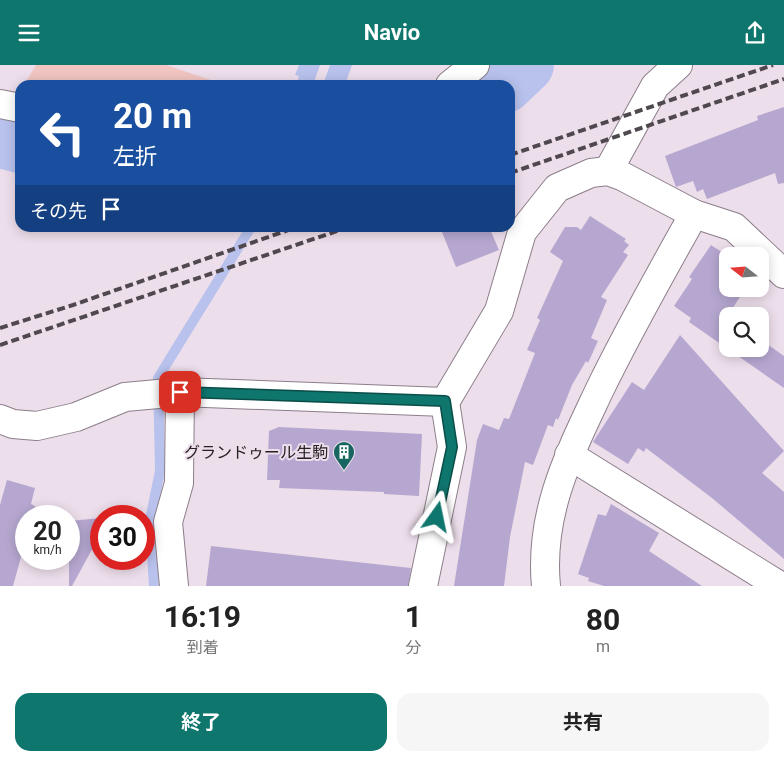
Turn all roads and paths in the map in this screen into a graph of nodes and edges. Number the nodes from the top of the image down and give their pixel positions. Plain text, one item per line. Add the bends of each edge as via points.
1 (476, 65) edge
2 (678, 65) edge
3 (456, 80) edge
4 (0, 105) edge
5 (15, 107) edge
6 (608, 171) junction
7 (694, 214) junction
8 (784, 274) edge
9 (180, 392) junction
10 (445, 401) junction
11 (0, 419) edge
12 (569, 455) junction
13 (174, 586) edge
14 (423, 586) edge
15 (546, 586) edge
16 (780, 586) edge

1 - 3 street
2 - 6 street via 655,86
4 - 5 street
6 - 7 street
6 - 10 street via 591,173 557,188 522,232 499,311
7 - 8 street via 734,227
7 - 12 street via 626,334
9 - 10 street
9 - 11 street via 125,397 76,417 37,426
9 - 13 street via 179,483 168,522
10 - 14 street via 452,447
12 - 15 street via 548,527 544,568
12 - 16 street

